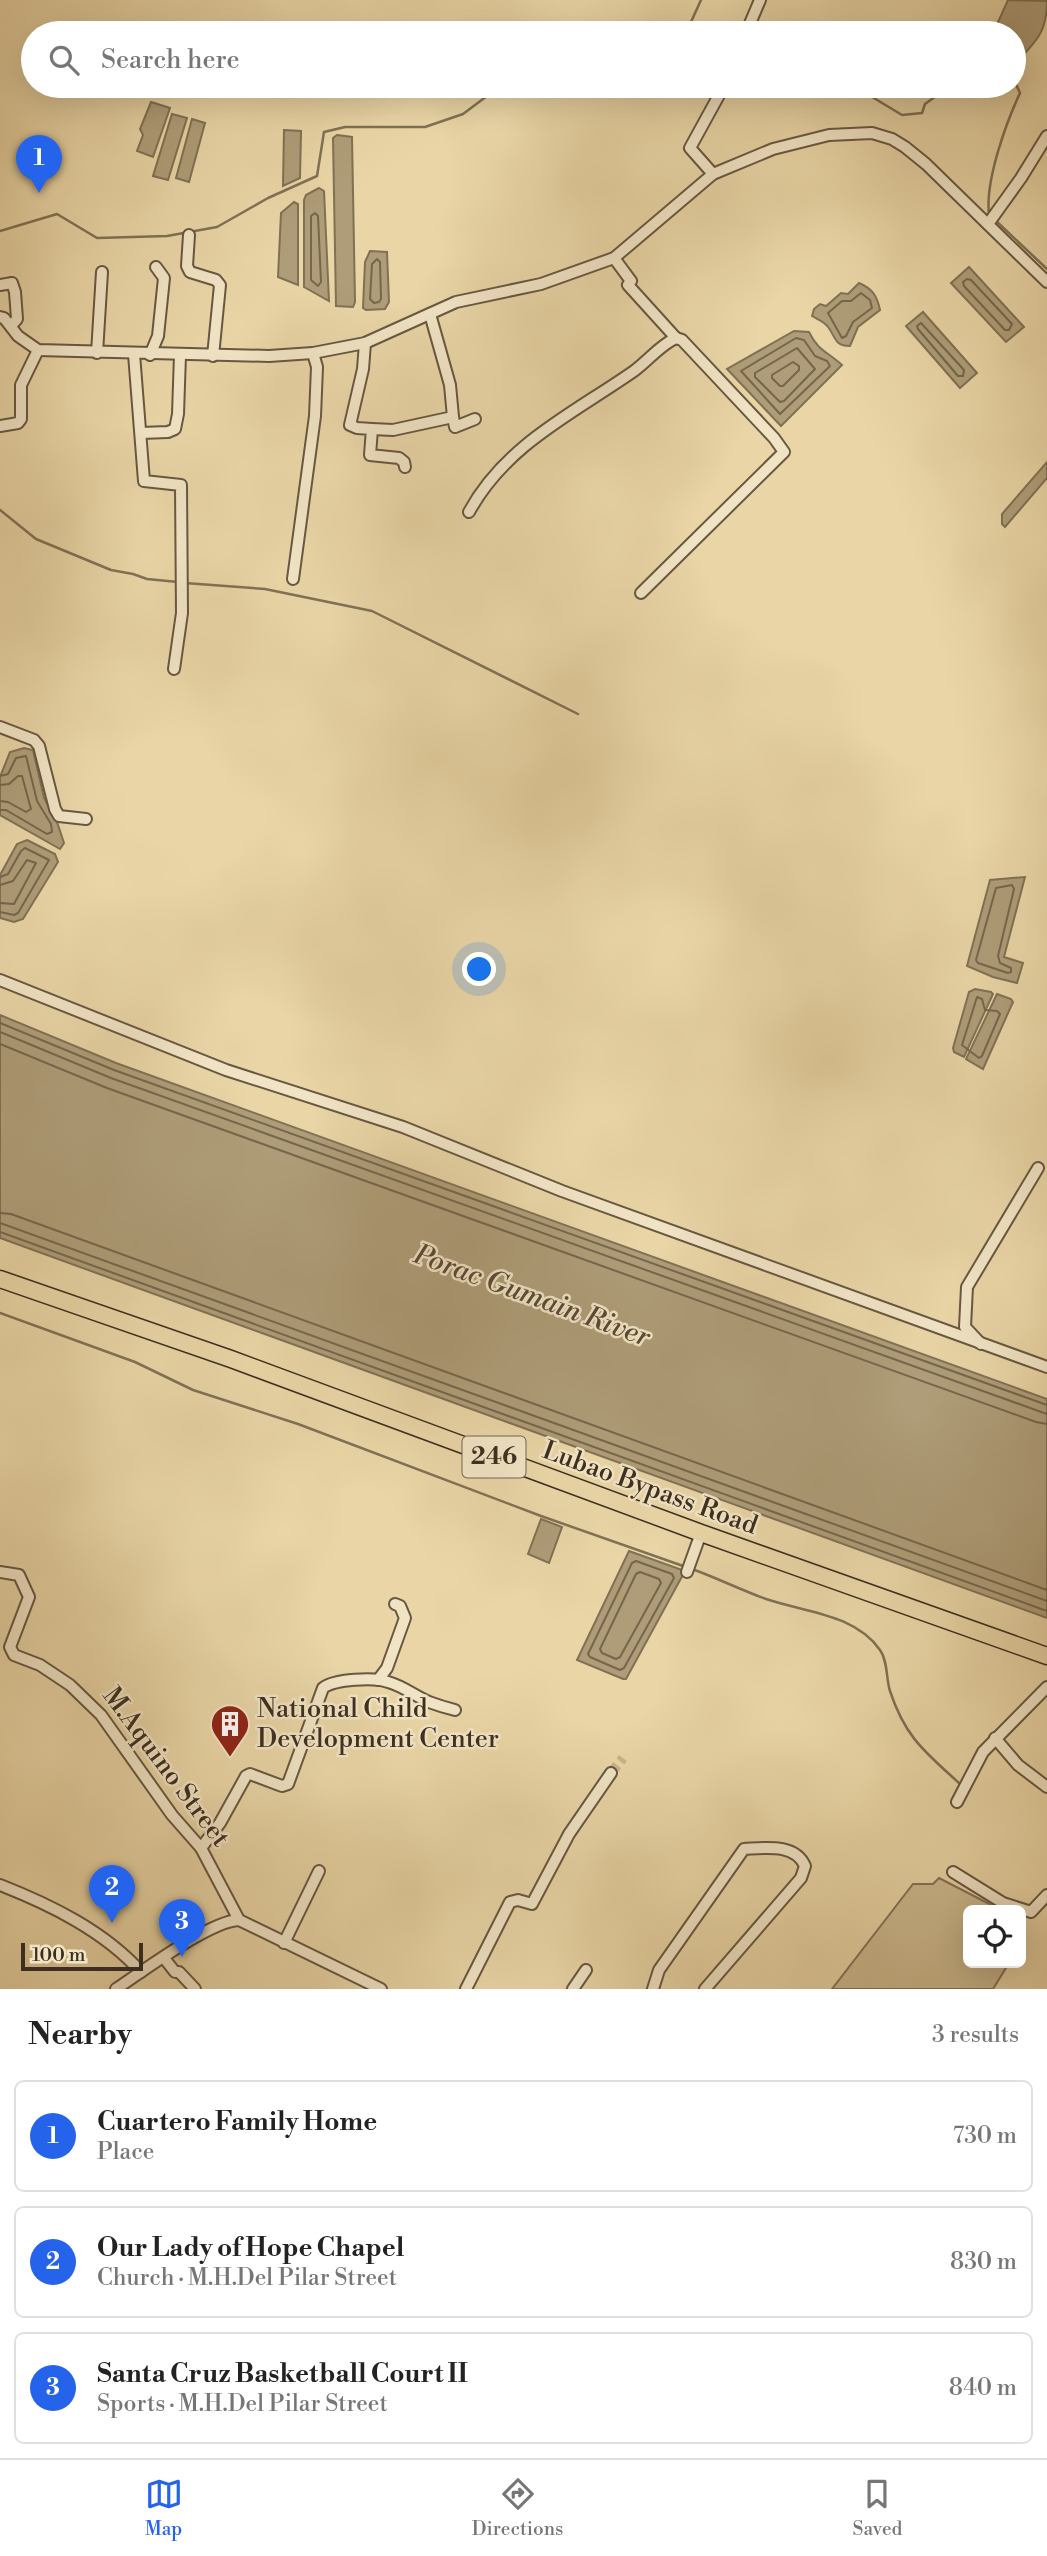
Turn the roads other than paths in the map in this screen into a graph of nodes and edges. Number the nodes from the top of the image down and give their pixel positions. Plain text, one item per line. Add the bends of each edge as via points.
1 (760, 0) edge
2 (751, 21) edge
3 (717, 98) edge
4 (1047, 136) edge
5 (713, 174) junction
6 (988, 224) junction
7 (189, 235) dead end
8 (614, 258) junction
9 (156, 267) dead end
10 (102, 272) dead end
11 (1047, 282) edge
12 (0, 285) edge
13 (430, 314) junction
14 (0, 317) edge
15 (11, 326) junction
16 (676, 338) junction
17 (365, 343) junction
18 (38, 350) junction
19 (97, 353) junction
20 (313, 353) junction
21 (134, 354) junction
22 (150, 355) junction
23 (180, 355) junction
24 (213, 356) junction
25 (453, 417) junction
26 (475, 419) dead end
27 (0, 426) edge
28 (372, 429) junction
29 (141, 433) junction
30 (405, 467) dead end
31 (469, 512) dead end
32 (293, 579) dead end
33 (641, 593) dead end
34 (174, 669) dead end
35 (0, 727) edge
36 (86, 819) dead end
37 (0, 980) edge
38 (1038, 1168) dead end
39 (0, 1279) edge
40 (983, 1346) junction
41 (1047, 1367) edge
42 (701, 1533) junction
43 (688, 1569) dead end
44 (0, 1572) edge
45 (395, 1604) dead end
46 (1047, 1656) edge
47 (378, 1680) junction
48 (1047, 1687) edge
49 (456, 1710) dead end
50 (995, 1738) junction
51 (611, 1773) tunnel mouth
52 (1047, 1787) edge
53 (957, 1802) dead end
54 (201, 1848) junction
55 (319, 1871) dead end
56 (953, 1872) dead end
57 (0, 1885) edge
58 (1047, 1895) edge
59 (239, 1920) junction
60 (284, 1943) junction
61 (164, 1958) junction
62 (586, 1970) dead end
63 (141, 1972) junction
64 (116, 1989) edge
65 (195, 1989) edge
66 (381, 1989) edge
67 (466, 1989) edge
68 (573, 1989) edge
69 (653, 1989) edge
70 (705, 1989) edge

1 - 2 street
3 - 5 street via 690,148
4 - 6 street
5 - 6 street via 799,141 872,133 905,147
5 - 8 street
6 - 11 street
7 - 24 street via 190,272 220,285
8 - 13 street via 541,284 456,302
8 - 16 street via 631,281 628,285
9 - 22 street via 164,278 158,336
10 - 19 street
12 - 15 street via 12,283 15,292 17,319
13 - 17 street
13 - 25 street via 450,385
14 - 15 street
15 - 18 street
16 - 31 street via 528,441 478,495
16 - 33 street via 784,452
17 - 20 street
17 - 28 street via 349,420 352,427
18 - 19 street
18 - 27 street via 20,385 20,419
19 - 21 street
20 - 24 street
20 - 32 street via 317,367 315,416
21 - 22 street
21 - 29 street
22 - 23 street
23 - 24 street
23 - 29 street via 175,429
25 - 26 street via 455,427
25 - 28 street via 393,430
28 - 30 street via 370,455 399,458
29 - 34 street via 144,481 181,485 182,613
35 - 36 street via 39,746 59,816
37 - 40 street via 226,1070 402,1127
38 - 40 street via 967,1287 965,1327
39 - 42 highway, Lubao Bypass Road / 246
40 - 41 street
42 - 43 street
42 - 46 highway, Lubao Bypass Road / 246
44 - 54 street, M.Aquino Street via 19,1576 29,1597 11,1651 55,1673 87,1699
45 - 47 street via 405,1618
47 - 49 street
47 - 54 street via 339,1681 323,1688 288,1784 246,1776
48 - 50 street
50 - 52 street via 1018,1765
50 - 53 street
51 - 67 street via 569,1834 532,1904 510,1902
54 - 59 street, M.Aquino Street
55 - 60 street
56 - 58 street via 1003,1903 1031,1912
57 - 63 street via 78,1922 113,1945
59 - 60 street
59 - 61 street via 209,1930
60 - 66 street
61 - 63 street
61 - 65 street
62 - 68 street
63 - 64 street
69 - 70 street via 659,1970 744,1849 778,1847 803,1861 801,1878

